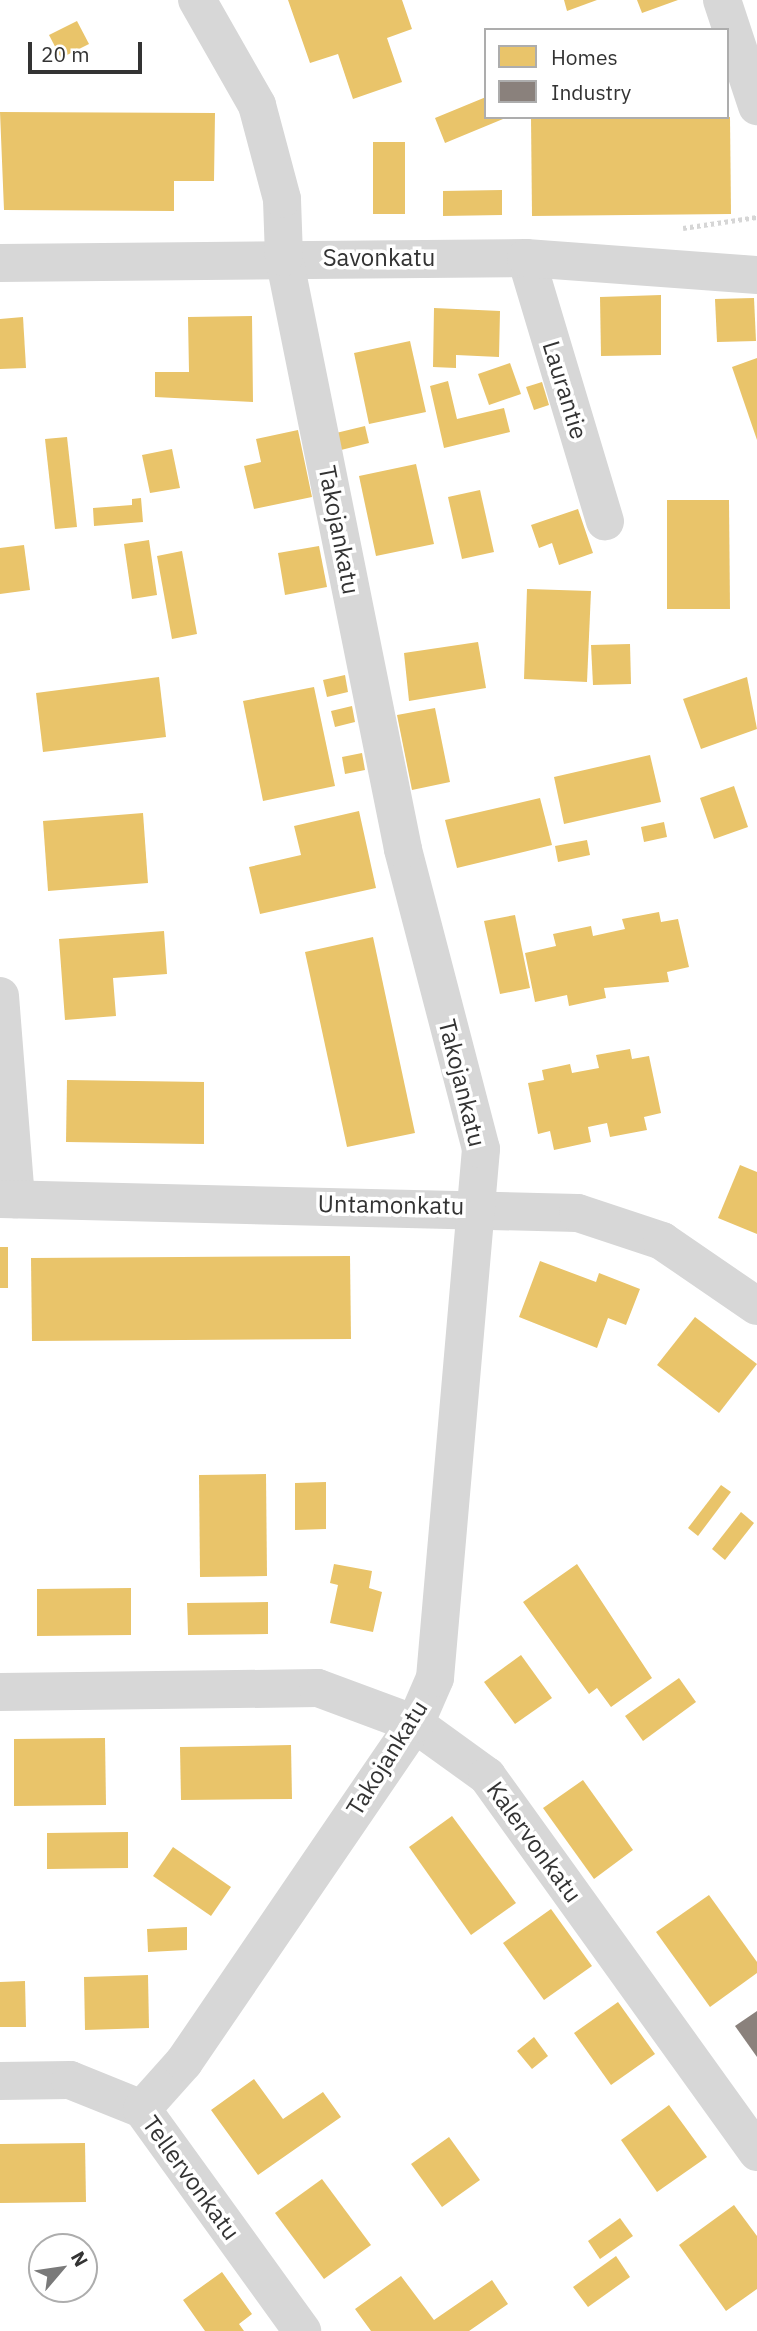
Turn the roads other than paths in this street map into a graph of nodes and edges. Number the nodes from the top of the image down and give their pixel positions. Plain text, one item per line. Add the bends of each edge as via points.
1 (197, 0) edge
2 (722, 0) edge
3 (757, 106) edge
4 (284, 257) junction
5 (526, 258) junction
6 (0, 263) edge
7 (757, 275) edge
8 (605, 521) dead end
9 (0, 996) edge
10 (8, 1199) edge
11 (478, 1206) junction
12 (757, 1306) edge
13 (0, 1692) edge
14 (415, 1724) junction
15 (0, 2081) edge
16 (142, 2109) junction
17 (757, 2152) edge
18 (302, 2331) edge

1 - 4 street, Takojankatu via 257,105 282,199
2 - 3 street
4 - 5 street, Savonkatu
4 - 6 street, Savonkatu
4 - 11 street, Takojankatu via 402,849 481,1149
5 - 7 street, Savonkatu
5 - 8 street, Laurantie
9 - 10 street
10 - 11 street, Untamonkatu
11 - 12 street, Untamonkatu via 578,1213 662,1241
11 - 14 street, Takojankatu via 435,1678
13 - 14 street, Kalervonkatu via 318,1688
14 - 16 street, Takojankatu via 184,2062
14 - 17 street, Kalervonkatu via 487,1776
15 - 16 street, Tellervonkatu via 70,2080
16 - 18 street, Tellervonkatu

